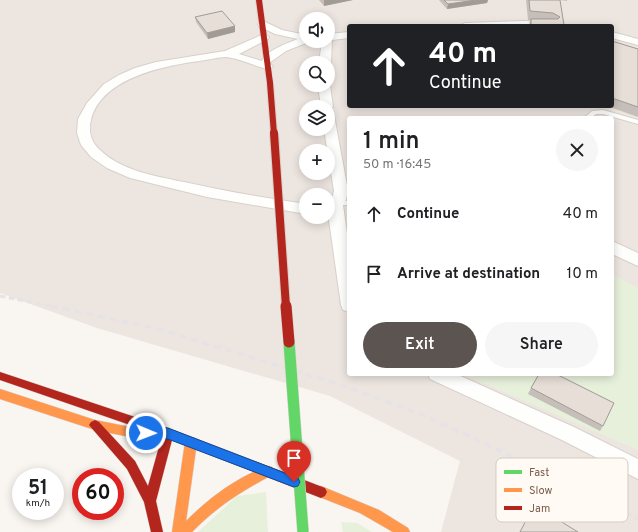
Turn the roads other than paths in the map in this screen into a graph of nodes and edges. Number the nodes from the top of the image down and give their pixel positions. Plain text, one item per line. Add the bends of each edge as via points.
1 (259, 0) edge
2 (263, 24) junction
3 (347, 35) edge
4 (335, 36) edge
5 (614, 36) edge
6 (264, 37) junction
7 (299, 37) edge
8 (299, 42) edge
9 (638, 42) edge
10 (227, 54) junction
11 (267, 63) junction
12 (589, 116) edge
13 (638, 122) edge
14 (332, 136) edge
15 (340, 206) edge
16 (299, 208) edge
17 (614, 248) edge
18 (638, 260) edge
19 (347, 283) edge
20 (0, 376) edge
21 (441, 376) edge
22 (0, 394) edge
23 (95, 425) junction
24 (168, 434) junction
25 (191, 442) junction
26 (615, 458) edge
27 (628, 465) edge
28 (638, 470) edge
29 (268, 471) junction
30 (150, 501) junction
31 (156, 532) edge
32 (178, 532) edge
33 (183, 532) edge
34 (303, 532) edge
35 (404, 532) edge

1 - 2 main road
2 - 6 main road
2 - 7 street via 279,32
3 - 4 street
5 - 9 street
6 - 10 street
6 - 11 main road
8 - 11 street via 282,49
10 - 11 street
10 - 16 street via 148,68 116,82 102,92 85,115 83,127 86,141 95,155 112,165 157,180 247,200
11 - 34 main road, bridge
12 - 13 lane via 594,112 603,112
14 - 15 street via 341,191 338,200
15 - 19 street
17 - 18 street
20 - 24 main road
21 - 26 street via 569,434
22 - 23 main road
23 - 24 main road via 137,433
23 - 30 main road via 131,464
24 - 25 main road
24 - 30 main road
25 - 29 main road
25 - 32 main road
27 - 28 street
29 - 33 main road via 216,502
29 - 35 main road via 372,512
30 - 31 main road

